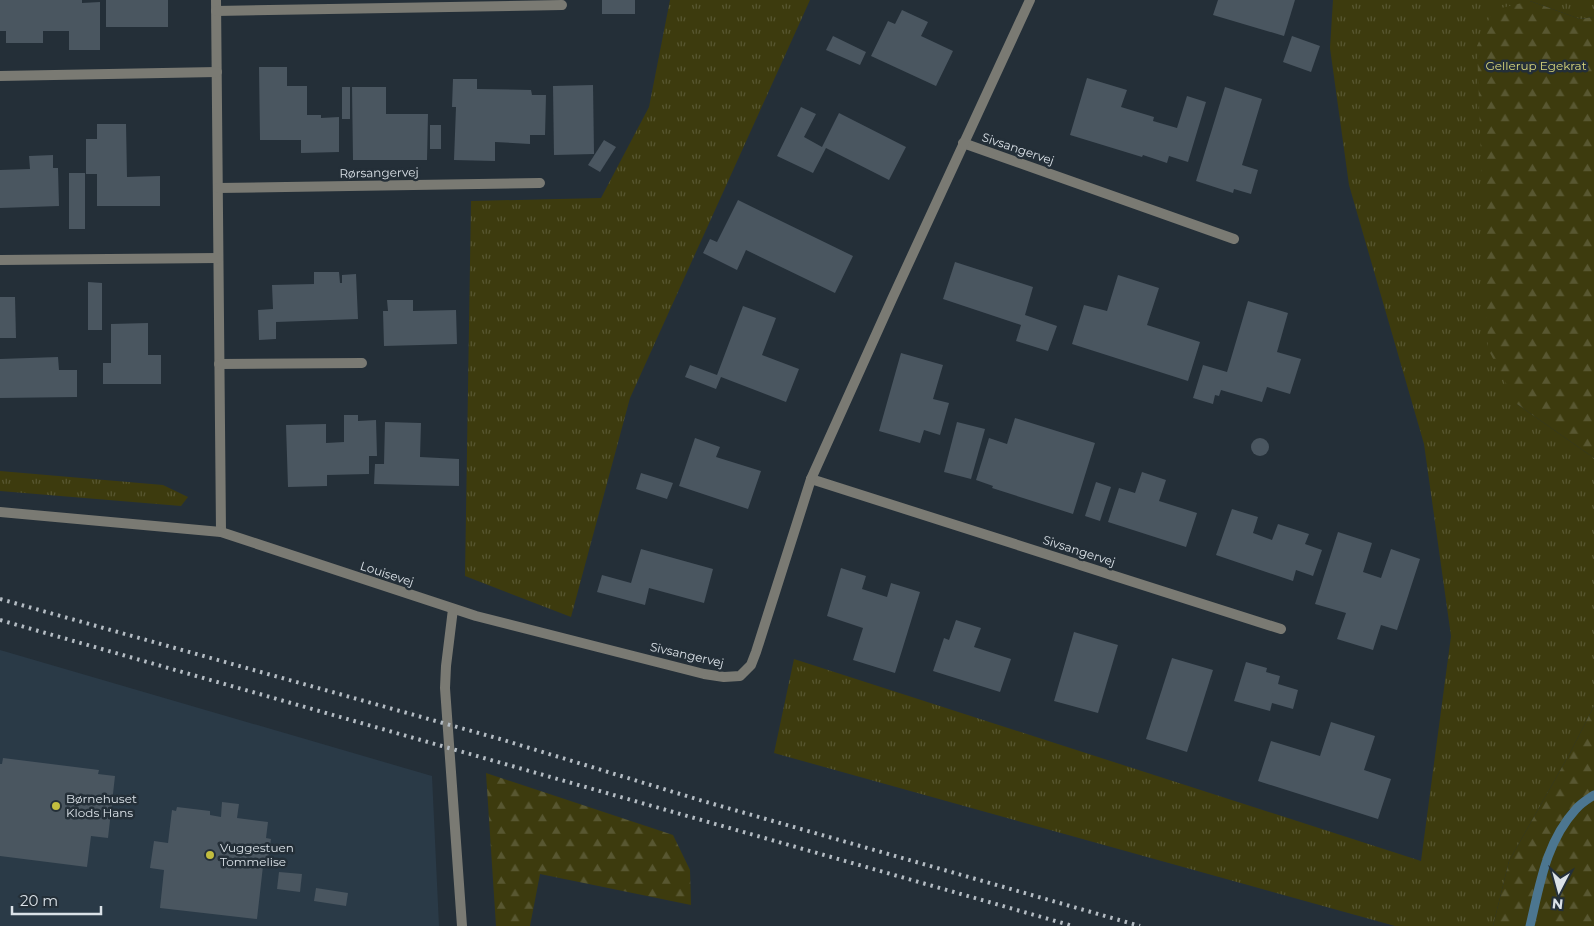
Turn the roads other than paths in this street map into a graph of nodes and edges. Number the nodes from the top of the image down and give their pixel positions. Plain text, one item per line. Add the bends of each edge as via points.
1 (1030, 0) edge
2 (216, 5) edge
3 (562, 5) dead end
4 (217, 72) junction
5 (0, 76) edge
6 (963, 143) junction
7 (540, 183) dead end
8 (218, 188) junction
9 (1234, 239) dead end
10 (218, 258) junction
11 (0, 260) edge
12 (362, 363) dead end
13 (220, 364) junction
14 (811, 479) junction
15 (0, 512) edge
16 (221, 532) junction
17 (453, 608) junction
18 (1281, 629) dead end
19 (462, 926) edge

1 - 6 street, Sivsangervej
2 - 3 street
2 - 4 street
4 - 5 street
4 - 8 street
6 - 9 street, Sivsangervej
6 - 14 street, Sivsangervej
7 - 8 street, Rørsangervej
8 - 10 street
10 - 11 street
10 - 13 street
12 - 13 street
13 - 16 street
14 - 17 street, Sivsangervej via 756,652 751,665 740,676 704,674
14 - 18 street, Sivsangervej
15 - 16 street, Louisevej
16 - 17 street, Louisevej
17 - 19 street via 445,688

